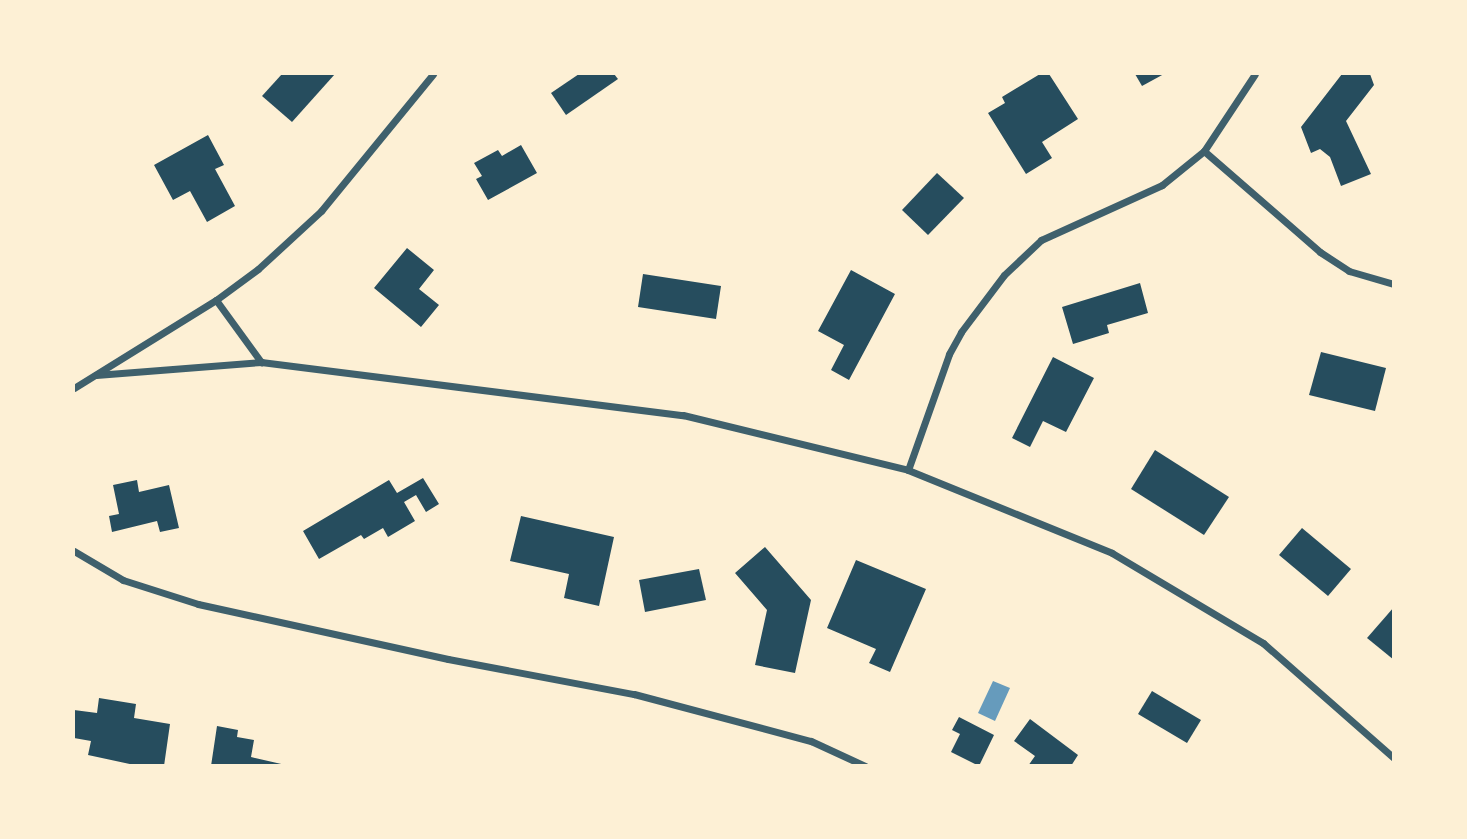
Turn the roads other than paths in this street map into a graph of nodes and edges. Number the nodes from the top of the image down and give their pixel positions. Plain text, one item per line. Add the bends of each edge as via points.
1 (433, 74) edge
2 (1255, 74) edge
3 (1203, 151) junction
4 (1394, 284) edge
5 (216, 300) junction
6 (261, 362) junction
7 (96, 375) junction
8 (74, 388) edge
9 (908, 470) junction
10 (74, 551) edge
11 (1394, 758) edge
12 (865, 765) edge

1 - 5 street via 320,211 258,269
2 - 3 street
3 - 4 street via 1320,252 1349,271
3 - 9 street via 1162,185 1041,240 1004,275 949,354
5 - 6 street
5 - 7 street
6 - 7 street
6 - 9 street via 683,415
7 - 8 street
9 - 11 street via 1112,554 1263,643
10 - 12 street via 123,580 198,604 634,694 811,741

